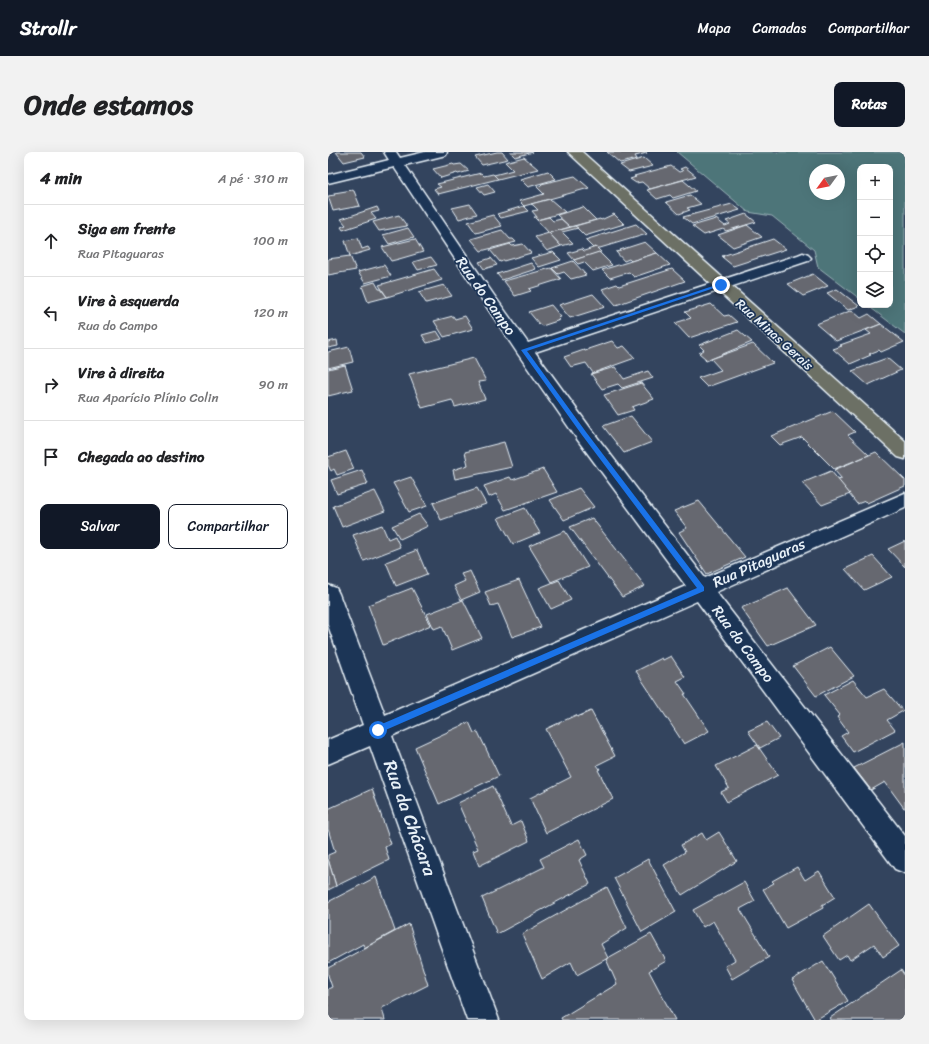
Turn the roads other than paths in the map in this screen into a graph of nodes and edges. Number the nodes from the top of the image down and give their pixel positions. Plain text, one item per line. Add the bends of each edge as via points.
1 (441, 152) edge
2 (574, 152) edge
3 (394, 157) edge
4 (328, 179) edge
5 (803, 258) dead end
6 (721, 285) junction
7 (524, 350) junction
8 (905, 452) edge
9 (905, 500) edge
10 (701, 589) junction
11 (328, 594) edge
12 (378, 730) junction
13 (328, 752) edge
14 (905, 859) edge
15 (483, 1020) edge

1 - 3 street
2 - 6 main road, Rua Minas Gerais
3 - 4 street
3 - 7 street, Rua do Campo
5 - 6 street
6 - 7 street
6 - 8 main road, Rua Minas Gerais
7 - 10 street, Rua do Campo via 588,440
9 - 10 street, Rua Pitaguaras
10 - 12 street, Rua Pitaguaras
10 - 14 street, Rua do Campo
11 - 12 street, Rua da Chácara
12 - 13 street, Rua Pitaguaras
12 - 15 street, Rua da Chácara

